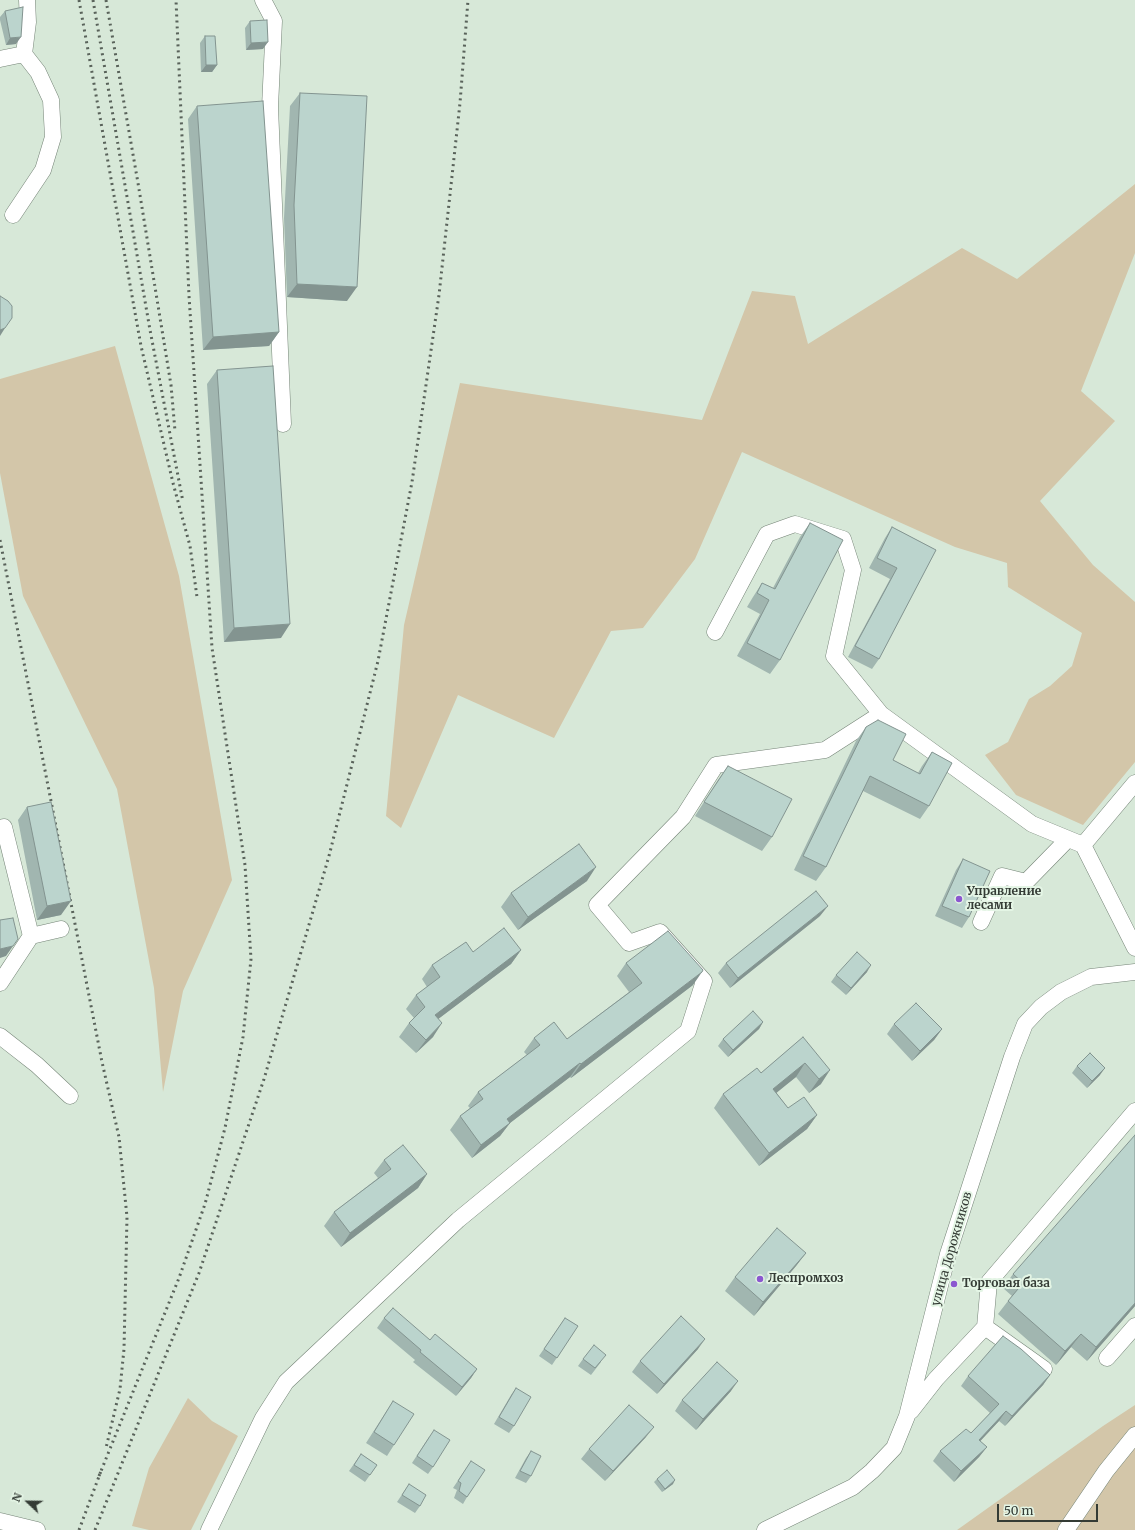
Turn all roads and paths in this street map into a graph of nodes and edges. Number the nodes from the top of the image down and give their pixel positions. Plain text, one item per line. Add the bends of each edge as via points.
1 (27, 0) edge
2 (263, 0) edge
3 (24, 54) junction
4 (0, 59) edge
5 (13, 215) dead end
6 (283, 424) dead end
7 (715, 632) dead end
8 (882, 714) junction
9 (1135, 783) edge
10 (4, 828) dead end
11 (1068, 839) junction
12 (1083, 845) junction
13 (981, 922) dead end
14 (61, 929) dead end
15 (31, 936) junction
16 (1135, 948) edge
17 (1135, 972) edge
18 (0, 983) edge
19 (0, 1036) edge
20 (70, 1096) dead end
21 (1135, 1111) edge
22 (1135, 1326) edge
23 (985, 1327) junction
24 (1107, 1358) dead end
25 (1044, 1369) edge
26 (907, 1416) junction
27 (1135, 1435) edge
28 (0, 1521) edge
29 (37, 1530) edge
30 (209, 1530) edge
31 (765, 1530) edge
32 (1066, 1530) edge

1 - 3 street via 28,22
2 - 6 street via 274,21 270,107
3 - 4 street
3 - 5 street via 38,72 51,100 53,137 42,170
7 - 8 street via 767,534 795,524 843,539 853,570 834,656
8 - 11 street via 1032,824
8 - 30 street via 825,750 716,765 683,817 597,905 629,943 660,932 704,981 688,1032 458,1220 286,1382 264,1418
9 - 12 street
10 - 15 street
11 - 12 street
11 - 13 street via 1026,882 1002,876
12 - 16 street
14 - 15 street
15 - 18 street
17 - 26 street, улица Дорожников via 1090,977 1061,992 1041,1007 1025,1024 1012,1056 948,1254
19 - 20 street via 37,1065
21 - 23 street via 989,1282
22 - 24 street
23 - 25 street
23 - 26 street via 936,1379
26 - 31 street, улица Дорожников via 894,1448 853,1487
27 - 32 street
28 - 29 street

